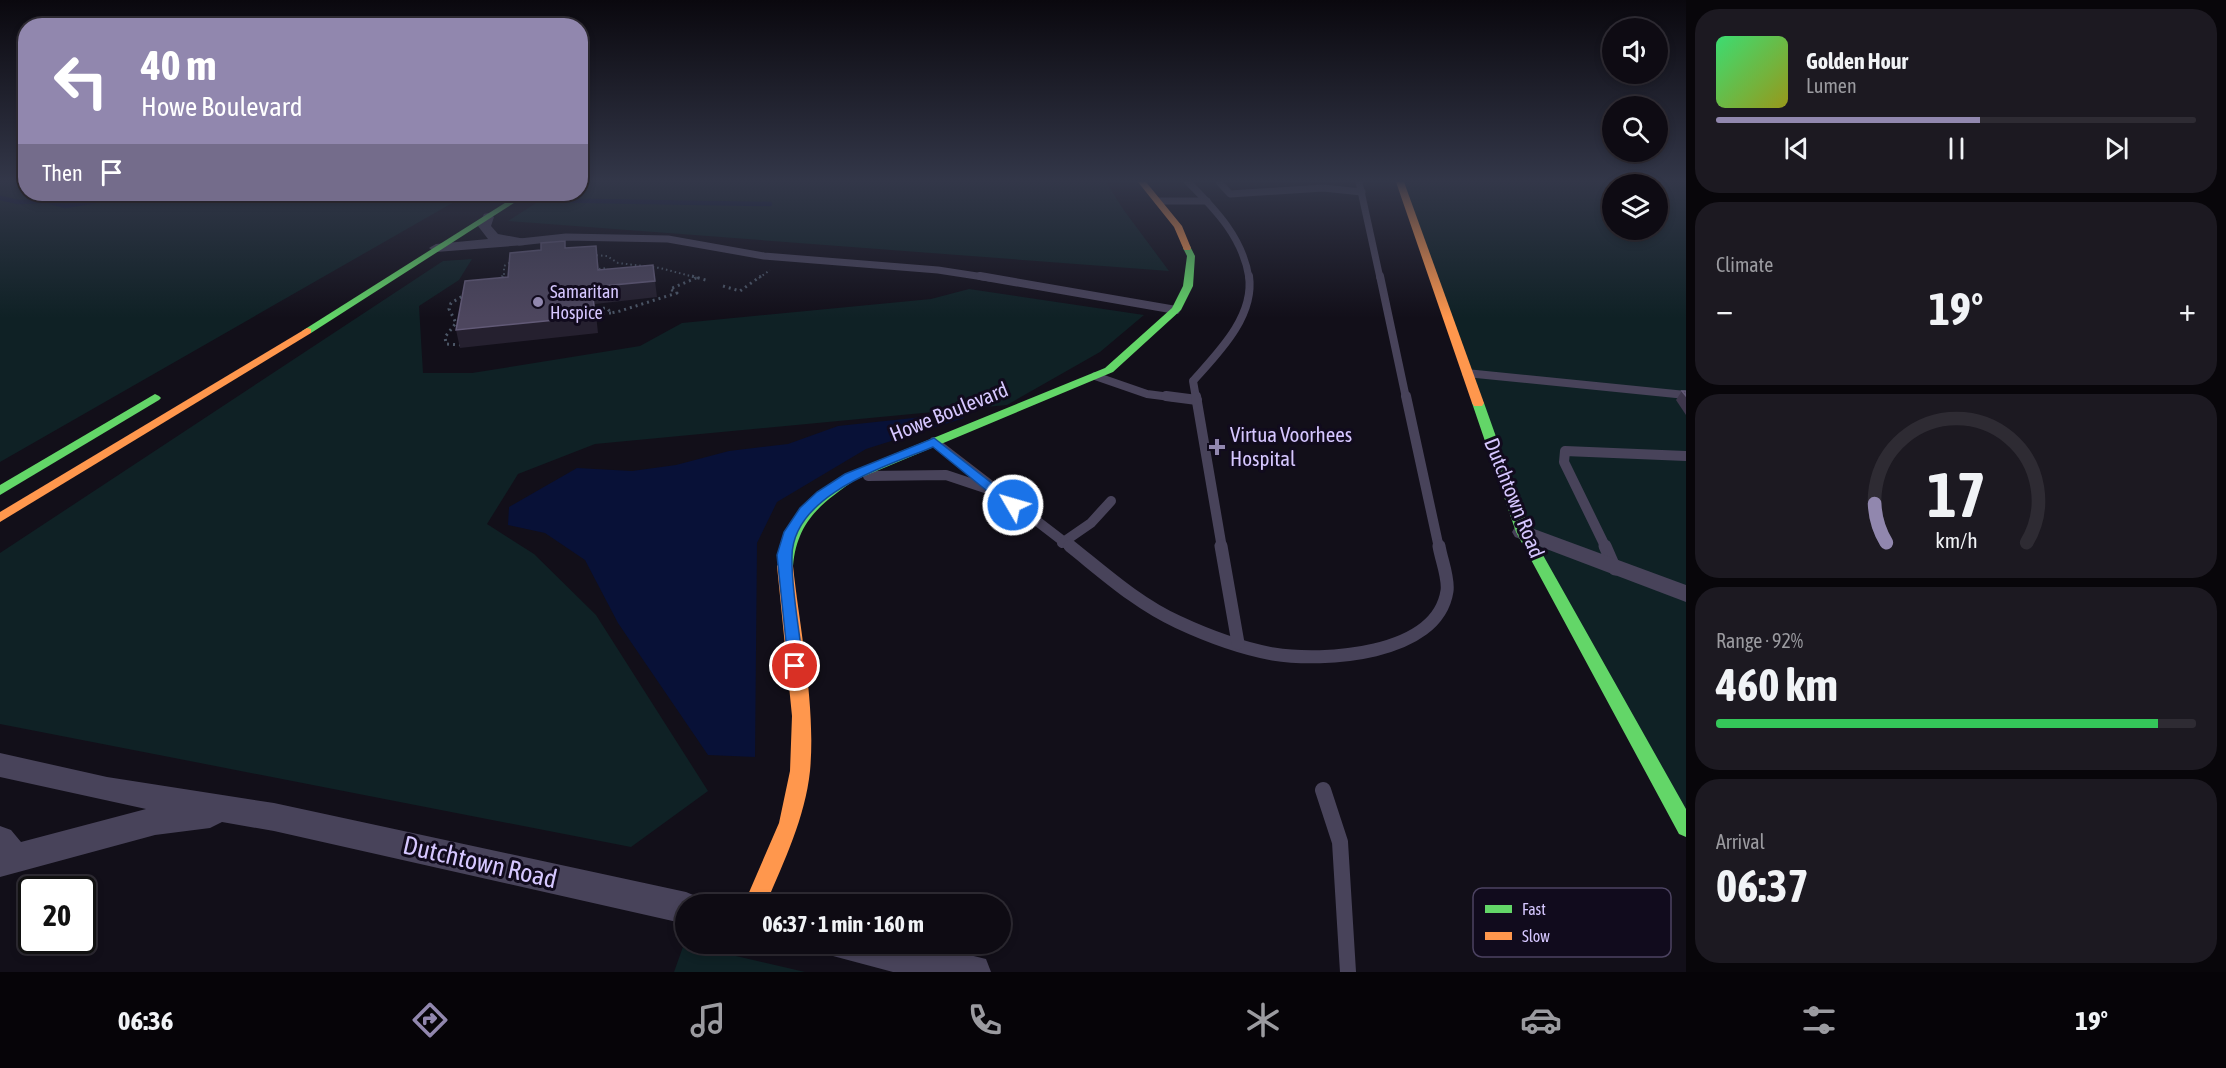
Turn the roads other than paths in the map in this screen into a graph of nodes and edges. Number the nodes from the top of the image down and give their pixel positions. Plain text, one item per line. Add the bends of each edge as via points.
1 (471, 227) edge
2 (485, 227) edge
3 (1179, 227) edge
4 (1231, 227) edge
5 (1370, 227) edge
6 (1416, 227) edge
7 (520, 242) junction
8 (436, 248) junction
9 (1176, 310) junction
10 (1466, 373) junction
11 (1095, 376) junction
12 (168, 390) dead end
13 (1686, 395) edge
14 (1197, 400) junction
15 (934, 442) junction
16 (1686, 456) edge
17 (849, 477) junction
18 (0, 491) edge
19 (997, 492) junction
20 (1111, 501) dead end
21 (0, 518) edge
22 (1523, 532) junction
23 (1062, 543) junction
24 (1615, 569) junction
25 (1686, 594) edge
26 (1238, 643) junction
27 (0, 765) edge
28 (1323, 790) dead end
29 (274, 817) junction
30 (1686, 828) edge
31 (5, 853) edge
32 (760, 894) edge
33 (675, 906) edge
34 (891, 954) edge
35 (973, 972) edge
36 (1348, 972) edge

1 - 8 main road
2 - 7 street via 494,237
3 - 9 main road, Howe Boulevard via 1191,256 1188,286
4 - 14 lane via 1242,247 1249,289 1240,321 1193,381
5 - 26 lane via 1448,589 1440,611 1417,632 1390,645 1349,656 1275,654
6 - 10 main road, Dutchtown Road
7 - 8 street
7 - 9 lane via 566,237 668,239 781,258 938,270
8 - 21 main road via 244,371
9 - 11 main road, Howe Boulevard via 1109,370
10 - 13 lane
10 - 22 main road, Dutchtown Road
11 - 14 lane via 1147,394
11 - 15 main road, Howe Boulevard
12 - 18 main road
14 - 26 lane
15 - 17 main road, Howe Boulevard
15 - 19 lane
16 - 24 lane via 1565,451 1564,462
17 - 19 lane via 926,473 954,477
17 - 32 main road, Howe Boulevard via 805,512 791,532 784,555 802,763 796,800
19 - 23 lane
20 - 23 lane via 1091,523
22 - 24 street
22 - 30 main road, Dutchtown Road
23 - 26 lane via 1151,609 1192,629
24 - 25 street
27 - 29 street, Dutchtown Road via 107,790
28 - 36 lane via 1340,842
29 - 31 street, Dutchtown Road via 201,814
29 - 33 street, Dutchtown Road
34 - 35 street

